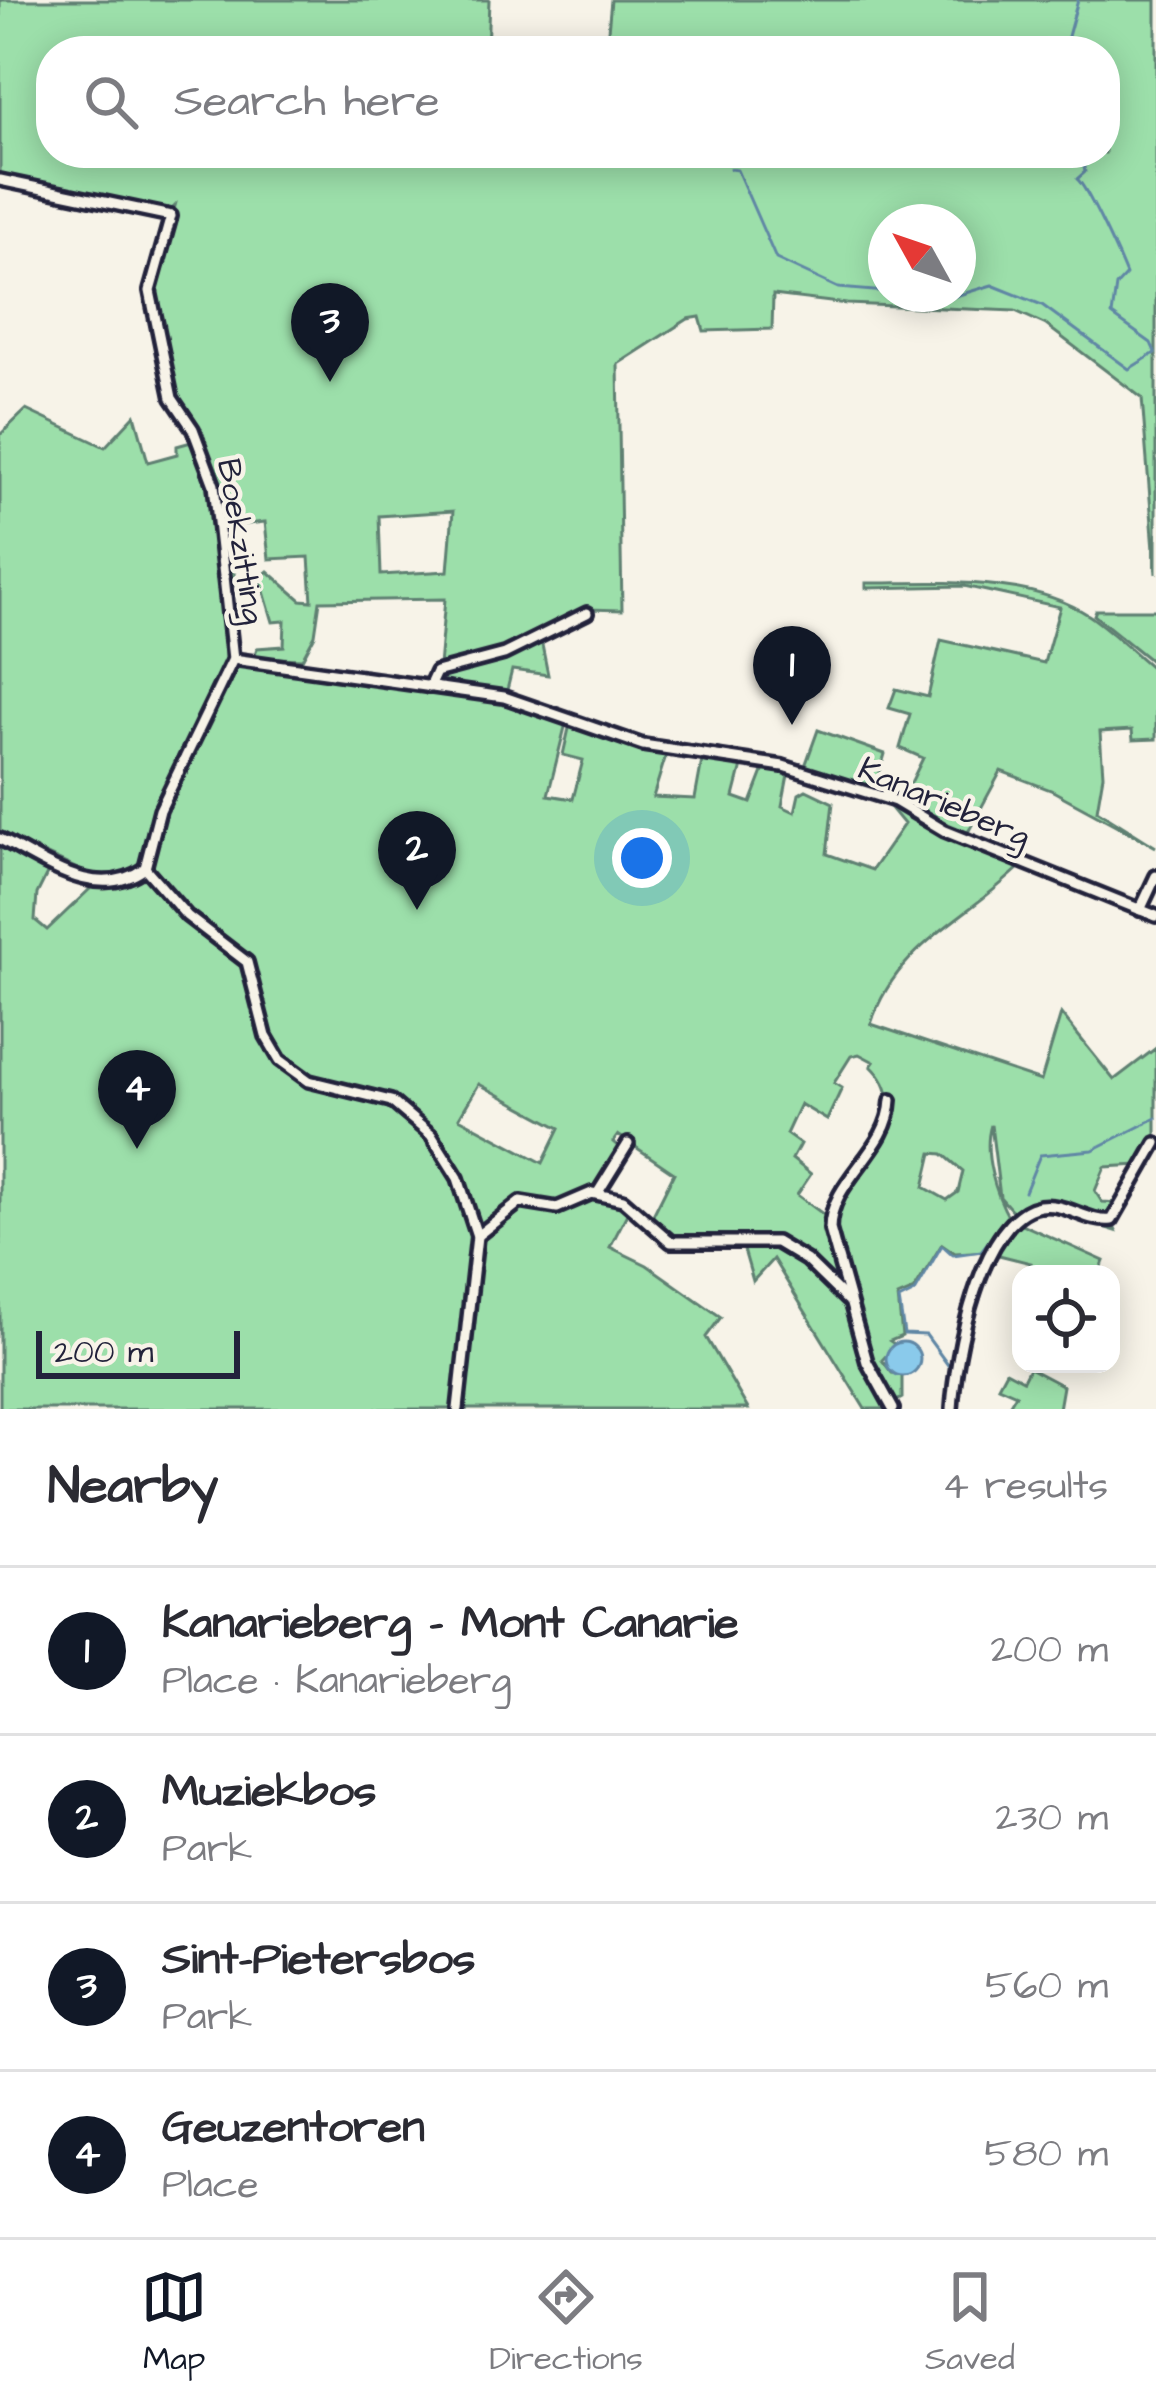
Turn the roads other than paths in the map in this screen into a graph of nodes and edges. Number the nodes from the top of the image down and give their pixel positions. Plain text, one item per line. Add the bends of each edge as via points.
1 (0, 180) edge
2 (587, 613) dead end
3 (232, 659) junction
4 (429, 687) junction
5 (0, 839) edge
6 (145, 868) junction
7 (1156, 876) edge
8 (1140, 910) junction
9 (1156, 916) edge
10 (890, 1100) dead end
11 (1156, 1143) edge
12 (628, 1144) dead end
13 (597, 1194) junction
14 (477, 1237) junction
15 (847, 1300) junction
16 (458, 1409) edge
17 (893, 1409) edge
18 (952, 1409) edge

1 - 3 street, Boekzitting via 171,216 150,296 172,398 214,484
2 - 4 street via 504,654 436,672
3 - 4 street, Kanarieberg
3 - 6 street, Boekzitting via 160,810
4 - 8 street, Kanarieberg via 504,697 643,745 756,760 876,794 945,831
5 - 6 street via 86,881 110,882
6 - 14 street via 187,916 247,962 280,1060 320,1085 380,1095 431,1135 461,1184
7 - 8 street
8 - 9 street, Kanarieberg
10 - 15 street via 883,1132 831,1215
11 - 18 street via 1112,1220 1037,1207 996,1240 963,1338
12 - 13 street
13 - 14 street via 557,1208 520,1202
13 - 15 street via 632,1204 671,1242 784,1245
14 - 16 street
15 - 17 street

